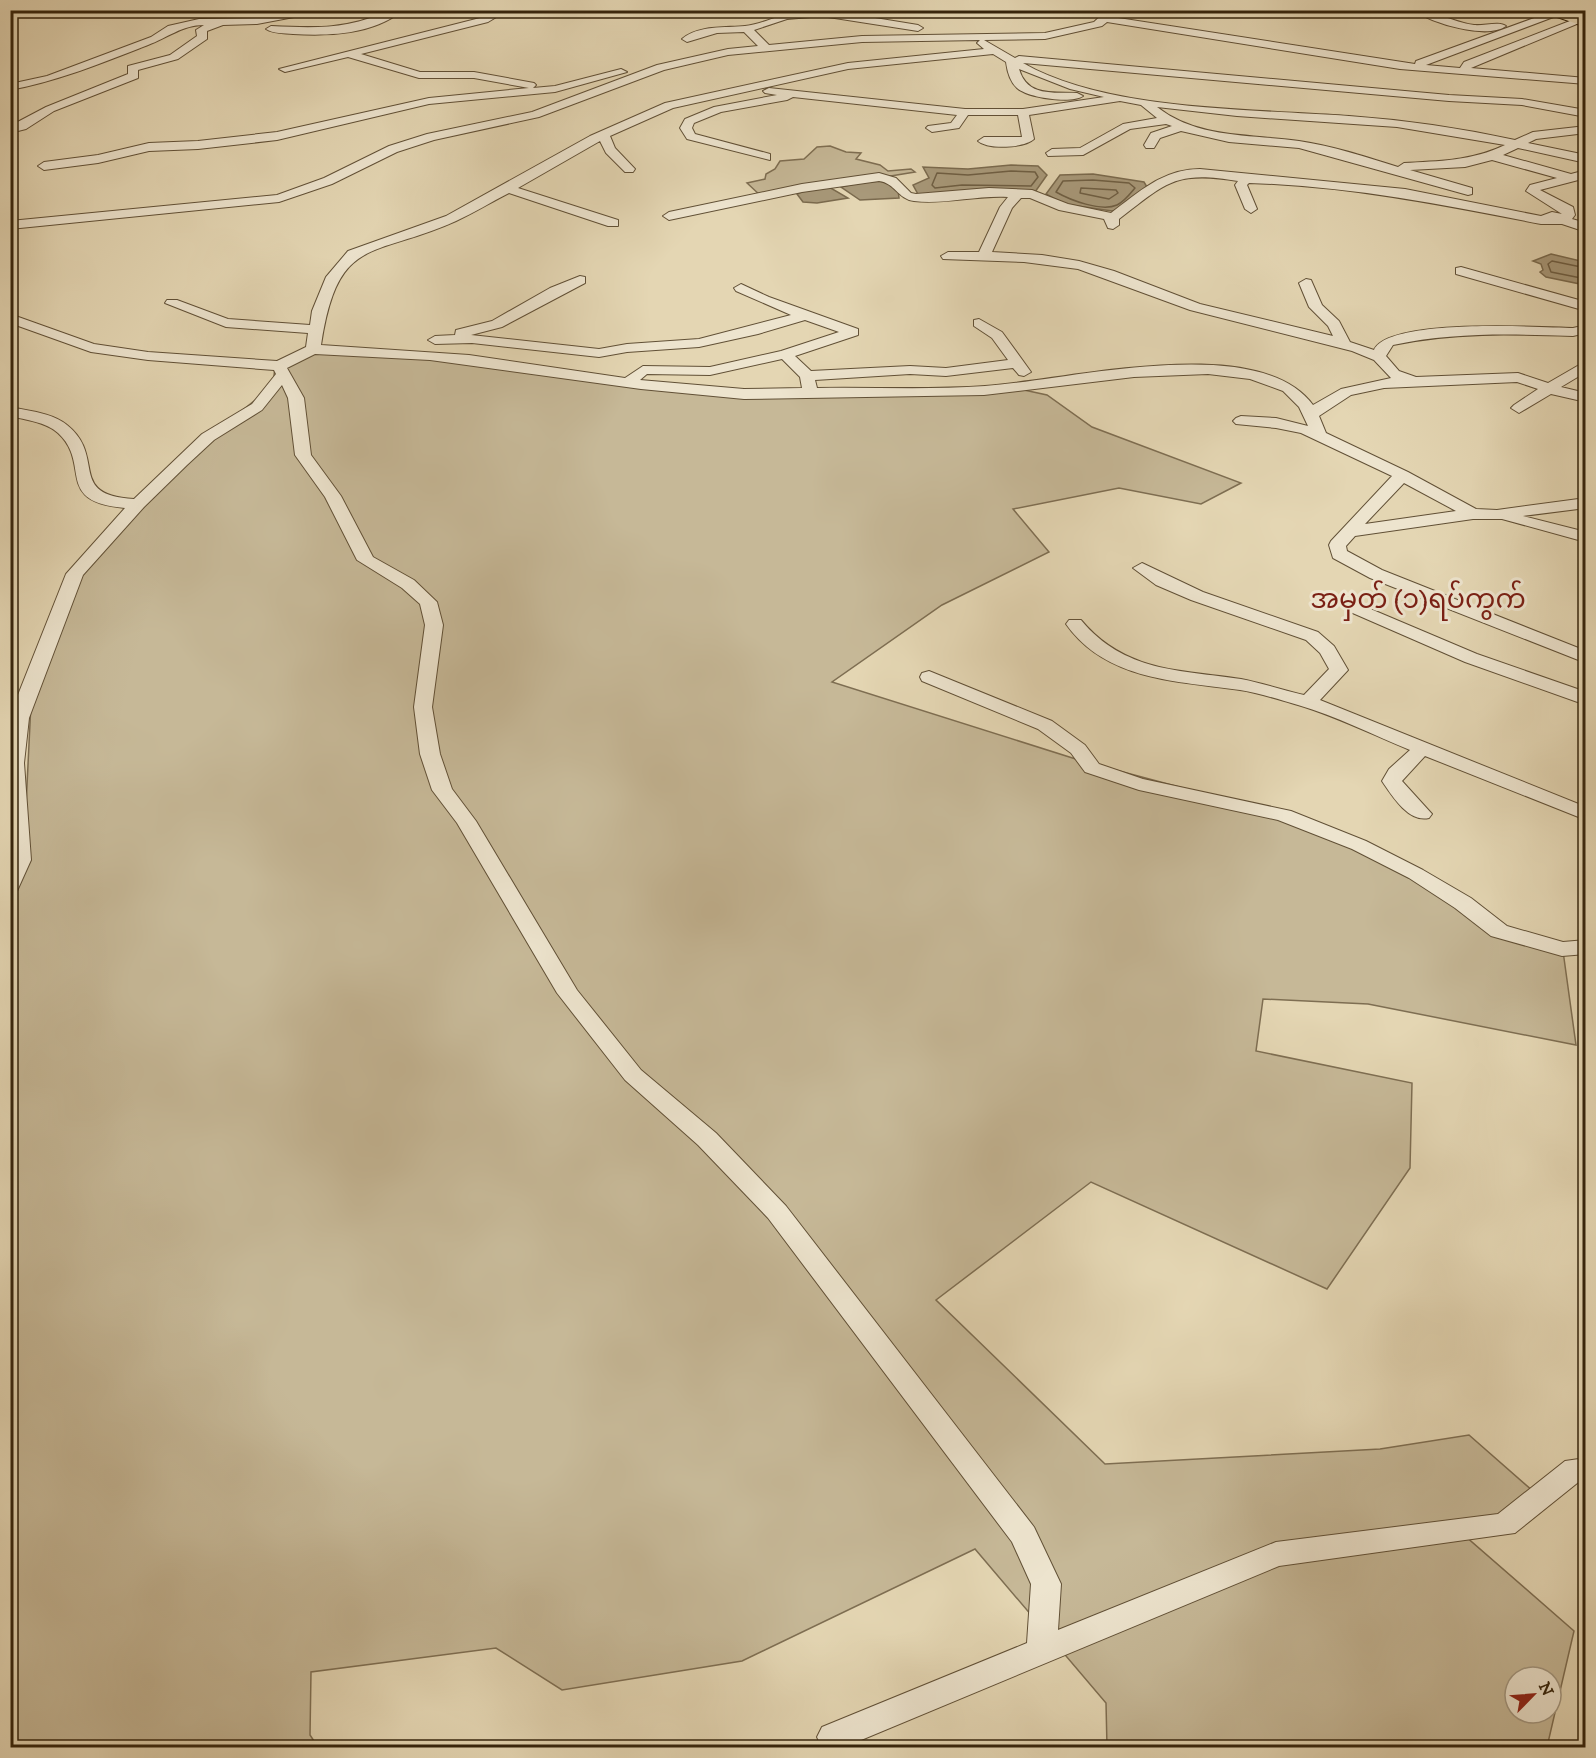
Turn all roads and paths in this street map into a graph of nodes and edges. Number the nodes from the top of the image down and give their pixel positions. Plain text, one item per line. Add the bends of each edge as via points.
1 (326, 10) edge
2 (398, 10) edge
3 (503, 10) edge
4 (803, 10) edge
5 (884, 10) edge
6 (1418, 10) edge
7 (1550, 14) edge
8 (834, 15) junction
9 (1110, 15) edge
10 (868, 20) junction
11 (1525, 20) junction
12 (1577, 23) edge
13 (216, 24) junction
14 (747, 29) junction
15 (969, 37) junction
16 (687, 39) dead end
17 (765, 47) junction
18 (348, 53) junction
19 (1002, 57) junction
20 (1409, 66) junction
21 (661, 67) junction
22 (285, 69) dead end
23 (776, 69) dead end
24 (1464, 70) junction
25 (821, 73) junction
26 (740, 77) dead end
27 (1586, 81) edge
28 (765, 84) junction
29 (10, 87) edge
30 (1128, 88) junction
31 (555, 89) junction
32 (806, 94) junction
33 (697, 99) junction
34 (776, 99) junction
35 (1288, 99) junction
36 (1146, 104) junction
37 (965, 112) junction
38 (1023, 112) junction
39 (1586, 114) edge
40 (752, 116) dead end
41 (1329, 118) junction
42 (1167, 120) junction
43 (1181, 126) junction
44 (932, 128) dead end
45 (10, 130) edge
46 (1579, 130) edge
47 (603, 135) junction
48 (1586, 135) edge
49 (984, 141) dead end
50 (1517, 144) junction
51 (1150, 145) dead end
52 (1052, 153) dead end
53 (1492, 156) junction
54 (766, 157) dead end
55 (1586, 159) edge
56 (44, 166) dead end
57 (629, 169) dead end
58 (1390, 170) junction
59 (1586, 174) edge
60 (1246, 178) junction
61 (1572, 178) junction
62 (1323, 183) junction
63 (506, 188) junction
64 (1018, 194) junction
65 (1251, 209) dead end
66 (669, 216) dead end
67 (1561, 220) junction
68 (613, 223) dead end
69 (10, 225) edge
70 (1586, 228) edge
71 (948, 256) dead end
72 (984, 256) junction
73 (1461, 271) dead end
74 (580, 280) dead end
75 (1306, 283) dead end
76 (741, 288) dead end
77 (172, 303) dead end
78 (1586, 307) edge
79 (805, 315) junction
80 (10, 318) edge
81 (979, 322) dead end
82 (1586, 329) edge
83 (315, 330) junction
84 (435, 339) junction
85 (1344, 343) junction
86 (313, 349) junction
87 (376, 354) junction
88 (784, 354) junction
89 (1380, 357) junction
90 (1016, 363) junction
91 (1586, 365) edge
92 (281, 370) junction
93 (807, 376) junction
94 (1518, 377) junction
95 (1414, 382) junction
96 (628, 383) junction
97 (1036, 386) junction
98 (1549, 388) junction
99 (810, 392) junction
100 (1584, 399) edge
101 (1519, 408) dead end
102 (10, 411) edge
103 (1312, 412) junction
104 (1240, 421) dead end
105 (1318, 434) junction
106 (1402, 475) junction
107 (1586, 503) edge
108 (138, 504) junction
109 (1565, 505) junction
110 (1473, 514) junction
111 (1497, 516) junction
112 (1353, 531) junction
113 (1584, 536) edge
114 (1142, 568) dead end
115 (1354, 607) dead end
116 (1075, 624) dead end
117 (1586, 658) edge
118 (929, 677) dead end
119 (1586, 699) edge
120 (1308, 702) junction
121 (1423, 748) junction
122 (1584, 810) edge
123 (1422, 814) dead end
124 (10, 887) edge
125 (1586, 947) edge
126 (1586, 1469) edge
127 (1042, 1650) junction
128 (833, 1737) dead end

1 - 13 street
2 - 13 street via 371,25 333,32
3 - 18 street via 484,20
4 - 8 street
5 - 10 street
6 - 11 street via 1478,29
7 - 11 street
7 - 12 highway
8 - 10 street
8 - 14 street via 786,16
9 - 15 street via 1098,24 1062,34
9 - 20 street via 1316,54
10 - 15 street
11 - 20 street
12 - 24 street via 1468,64
13 - 29 street via 172,28 155,39 50,79
13 - 45 street via 201,30 203,37 174,57 132,68 134,76 50,109
14 - 16 street via 705,32
14 - 17 street
15 - 17 street via 862,39
15 - 19 street
17 - 21 street
18 - 22 street
18 - 31 street via 411,73 474,75
19 - 25 street via 978,53 946,61 848,66
19 - 30 street
19 - 30 street via 1052,79
19 - 30 street via 1017,73 1022,87 1039,92
20 - 24 street
21 - 31 street via 591,78
21 - 69 street via 535,115 393,149 328,181 279,198
23 - 25 street via 804,67
24 - 27 street
25 - 28 street
26 - 28 street
28 - 33 street
30 - 35 street
30 - 36 street
30 - 38 street
31 - 56 street via 429,101 277,136 149,147
32 - 33 street via 768,91
32 - 34 street
32 - 37 street
33 - 47 street via 669,105
34 - 40 street via 776,104
34 - 54 street via 702,114 689,121 686,128 691,136
35 - 36 street
35 - 41 street
35 - 41 street
36 - 42 street
37 - 38 street
37 - 44 street via 955,126
38 - 49 street via 1028,139
39 - 41 street via 1522,102
41 - 43 street via 1245,141
41 - 50 street via 1431,128
41 - 58 street
42 - 43 street
42 - 52 street via 1127,126 1083,151
43 - 51 street via 1155,136
46 - 48 street
46 - 50 street via 1533,136
47 - 57 street via 610,150
47 - 63 street
50 - 53 street
50 - 55 street
53 - 58 street via 1465,163
53 - 61 street
58 - 62 street
58 - 67 street
59 - 61 street
60 - 62 street
60 - 64 street via 1198,173 1174,176 1112,222 1032,194
60 - 65 street via 1241,185
61 - 67 street via 1532,191 1568,210 1569,215
62 - 67 street via 1456,201 1541,220
63 - 68 street
63 - 83 street via 451,219 353,254 333,277
64 - 66 street via 989,192 916,198 906,196 888,178 879,177 802,188
64 - 72 street via 1006,207
67 - 70 street
71 - 72 street
72 - 85 street via 1071,263 1193,306
73 - 78 street
74 - 84 street via 497,324
75 - 85 street via 1316,307 1334,324
76 - 79 street
77 - 83 street via 226,323
79 - 84 street via 699,343 599,353 472,339
79 - 88 street via 853,334
80 - 92 street via 91,348
81 - 90 street via 997,335
82 - 89 street via 1450,330 1388,342
83 - 86 street
84 - 87 street
85 - 89 street
86 - 87 street
86 - 92 street
87 - 96 street via 466,359
88 - 93 street
88 - 96 street via 710,371 643,370
89 - 95 street via 1394,374
90 - 93 street via 946,372 910,370
90 - 97 street
91 - 94 street
91 - 98 street
92 - 108 street via 257,407 208,437
92 - 127 street via 296,398 303,455 333,496 366,560 408,584 428,602 434,625 423,707 430,754 442,790 466,821 568,993 633,1075 707,1139 777,1212 1024,1535 1046,1584
93 - 99 street
94 - 95 street
94 - 98 street
95 - 103 street via 1371,384 1350,390
96 - 99 street via 744,394
97 - 99 street via 917,393
97 - 103 street via 1164,368 1234,372 1284,383
98 - 100 street
98 - 101 street
102 - 108 street via 60,426 69,434 76,443 87,489 93,495
103 - 105 street
104 - 105 street via 1276,423
105 - 106 street
106 - 110 street
106 - 112 street
107 - 109 street
108 - 124 street via 75,574 19,718 14,763 21,860
109 - 111 street
109 - 113 street via 1581,522
110 - 111 street
110 - 112 street
111 - 113 street
112 - 117 street via 1337,544 1339,554 1376,574
114 - 120 street via 1197,596 1312,636 1328,650 1339,670
115 - 119 street via 1471,658
116 - 120 street via 1107,655 1134,667 1242,685
118 - 125 street via 1045,725 1078,749 1092,768 1139,784 1284,815 1359,845 1416,874 1499,931 1562,949
120 - 121 street
121 - 122 street
121 - 123 street via 1392,781
126 - 127 street via 1575,1468 1505,1525 1276,1554
127 - 128 street

